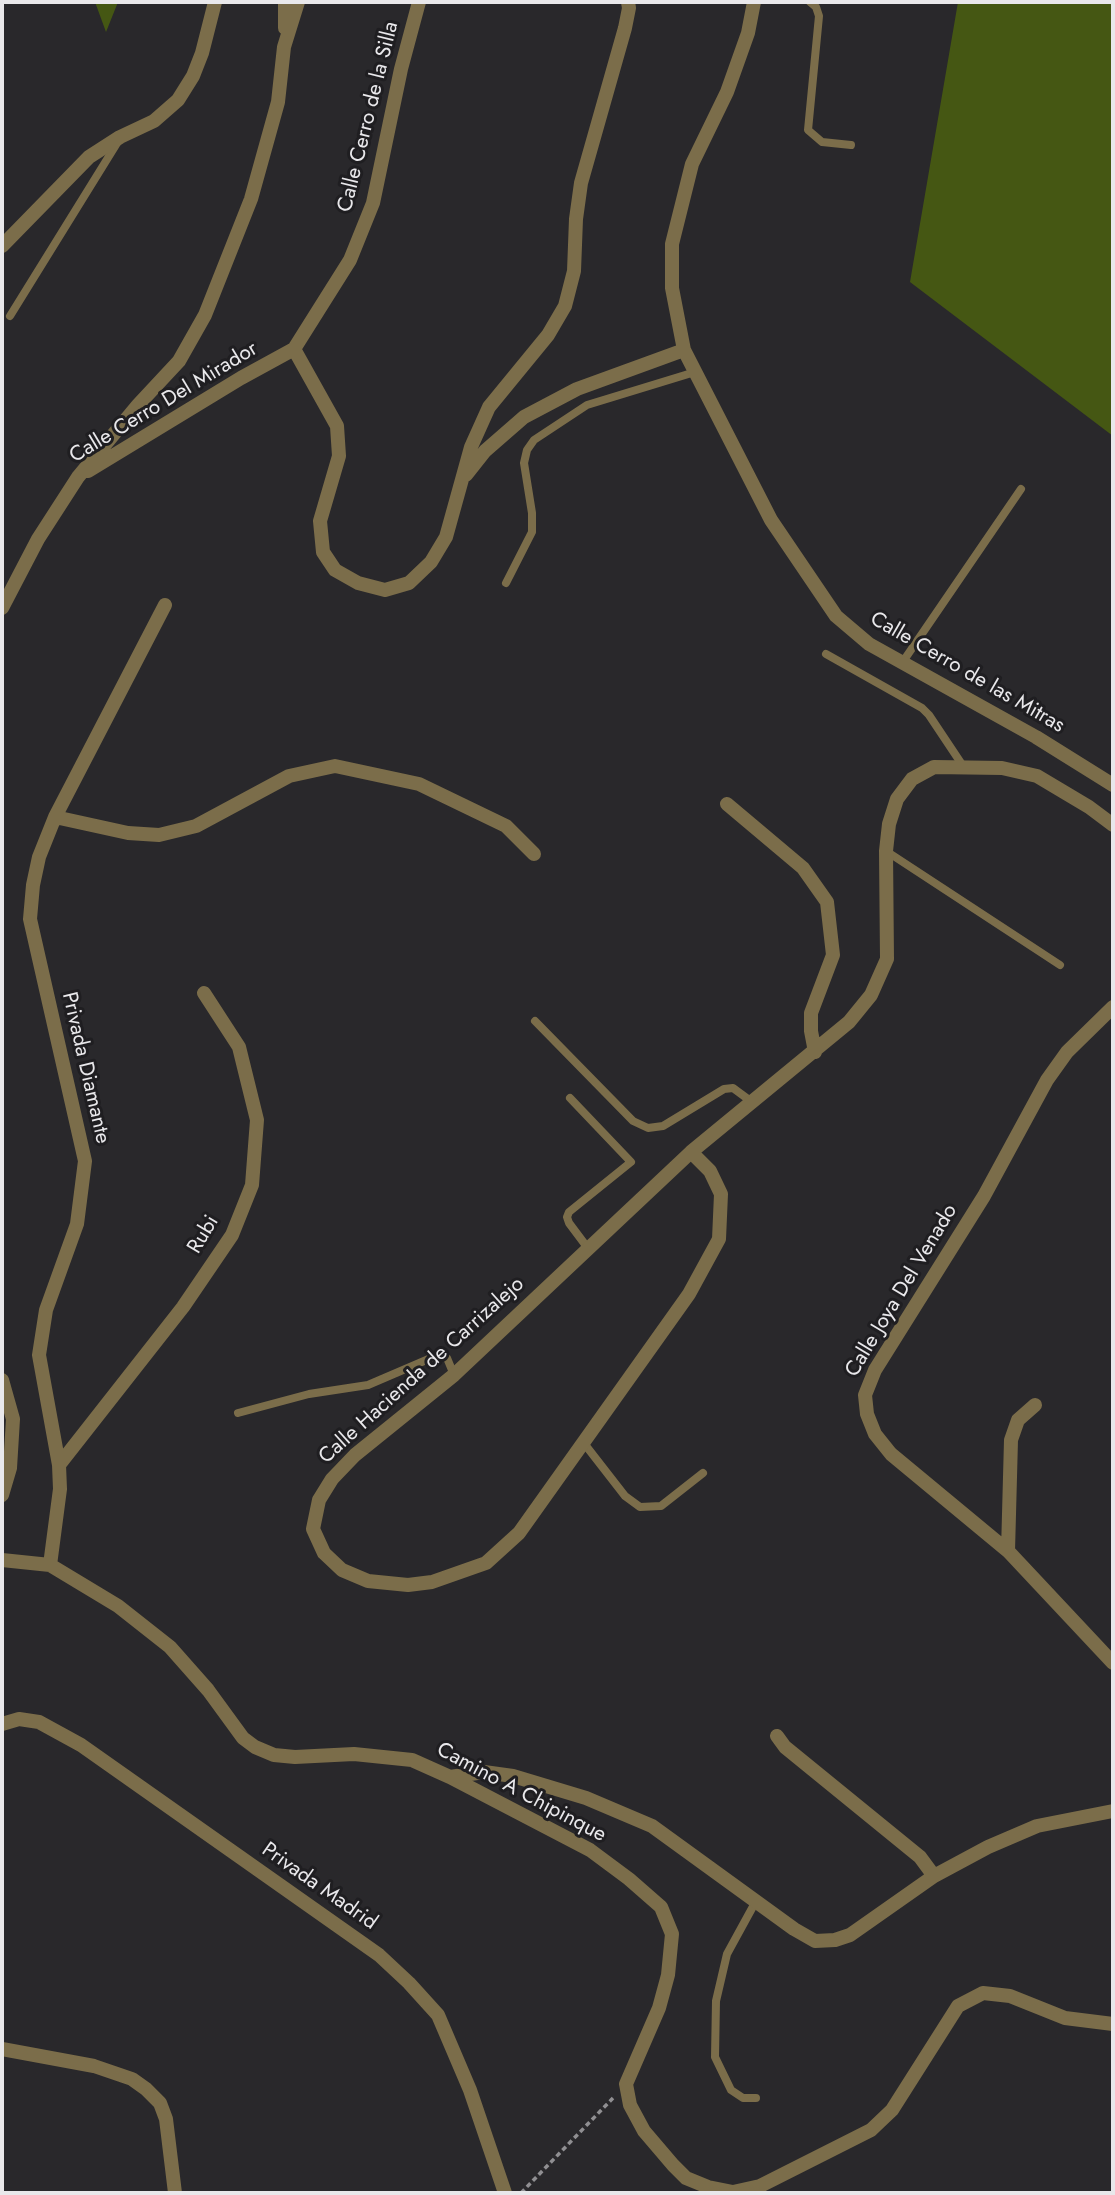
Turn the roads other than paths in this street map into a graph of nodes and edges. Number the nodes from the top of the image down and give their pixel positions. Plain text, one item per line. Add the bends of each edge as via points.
1 (215, 2) edge
2 (285, 2) edge
3 (298, 2) edge
4 (419, 2) edge
5 (754, 2) edge
6 (810, 2) edge
7 (630, 4) edge
8 (284, 47) junction
9 (120, 137) junction
10 (851, 145) dead end
11 (2, 246) edge
12 (10, 316) dead end
13 (294, 349) junction
14 (684, 350) junction
15 (695, 372) junction
16 (78, 477) junction
17 (461, 481) junction
18 (1021, 489) dead end
19 (506, 583) dead end
20 (165, 604) dead end
21 (2, 608) edge
22 (826, 654) dead end
23 (902, 663) junction
24 (963, 766) junction
25 (1113, 785) edge
26 (727, 804) dead end
27 (55, 817) junction
28 (1113, 825) edge
29 (886, 851) junction
30 (534, 854) dead end
31 (1060, 965) dead end
32 (204, 993) dead end
33 (1113, 1007) edge
34 (535, 1020) dead end
35 (815, 1052) junction
36 (570, 1098) dead end
37 (752, 1102) junction
38 (691, 1152) junction
39 (587, 1247) junction
40 (454, 1375) junction
41 (2, 1380) edge
42 (1035, 1405) dead end
43 (237, 1413) dead end
44 (583, 1442) junction
45 (59, 1465) junction
46 (704, 1473) dead end
47 (2, 1495) edge
48 (1009, 1551) junction
49 (2, 1560) edge
50 (50, 1565) junction
51 (1113, 1663) edge
52 (2, 1724) edge
53 (777, 1736) dead end
54 (450, 1777) junction
55 (1113, 1811) edge
56 (934, 1876) junction
57 (756, 1901) junction
58 (1113, 2024) edge
59 (2, 2049) edge
60 (756, 2098) dead end
61 (175, 2193) edge
62 (505, 2193) edge

1 - 9 street via 193,76 178,100 154,121
2 - 8 street
3 - 8 street
4 - 13 street, Calle Cerro de la Silla via 373,203 349,260
5 - 14 street, Calle Cerro de las Mitras via 727,92 692,164 671,244 672,288
6 - 10 lane via 819,16 808,130 822,142
7 - 17 street via 581,183 574,271 565,306 548,335 489,407
8 - 16 street via 278,102 251,199 205,315 179,361
9 - 11 street via 89,157
9 - 12 lane
13 - 16 street, Calle Cerro Del Mirador
13 - 17 street via 337,426 339,456 320,521 323,552 335,570 358,583 386,590 410,583 431,562 446,537
14 - 15 street, Calle Cerro de las Mitras
14 - 17 street via 577,389 524,417 485,451
15 - 19 lane via 587,405 534,440 524,463 532,532
15 - 23 street, Calle Cerro de las Mitras via 771,520 836,616 869,644
16 - 21 street, Calle Cerro Del Mirador
18 - 23 lane
20 - 27 street, Privada Diamante
22 - 24 lane via 922,708
23 - 25 street, Calle Cerro de las Mitras
24 - 28 street, Calle Hacienda de Carrizalejo via 1037,776
24 - 29 street, Calle Hacienda de Carrizalejo via 934,767 912,779 897,799
26 - 35 street via 803,868 827,902 833,955 811,1013
27 - 30 street via 159,835 196,826 289,776 335,766 419,783 506,826
27 - 45 street, Privada Diamante via 39,857 30,919 85,1161 77,1224 46,1310 39,1355
29 - 31 lane
29 - 35 street, Calle Hacienda de Carrizalejo via 887,959 871,995
32 - 45 street, Rubi via 239,1047 257,1120 252,1185 232,1235 183,1307
33 - 48 street, Calle Joya Del Venado via 1067,1052 1047,1080 984,1196 875,1370 865,1395 875,1434 891,1454
34 - 37 lane via 633,1121 648,1128 663,1126 724,1089 733,1088
35 - 37 street, Calle Hacienda de Carrizalejo
36 - 39 lane via 631,1161 569,1212 569,1223
37 - 38 street, Calle Hacienda de Carrizalejo
38 - 39 street, Calle Hacienda de Carrizalejo
38 - 44 street, Calle Hacienda de Carrizalejo via 710,1171 721,1194 719,1239 690,1294
39 - 40 street, Calle Hacienda de Carrizalejo
40 - 43 lane via 447,1358 438,1355 368,1385 309,1394
40 - 44 street, Calle Hacienda de Carrizalejo via 355,1455 318,1500 313,1529 324,1553 342,1570 368,1581 408,1585 448,1578 486,1563 519,1533
41 - 47 street via 13,1419 10,1468
42 - 48 street via 1018,1420 1011,1440
44 - 46 lane via 625,1496 640,1507 662,1506
45 - 50 street, Privada Diamante
48 - 51 street, Calle Joya Del Venado
49 - 50 street, Camino A Chipinque
50 - 54 street, Camino A Chipinque via 118,1606 170,1647 255,1747 295,1757 354,1754 412,1760
52 - 62 street, Privada Madrid via 19,1718 40,1722 80,1745 379,1955 438,2015 470,2090
53 - 56 street via 920,1857
54 - 57 street via 484,1772 513,1776 586,1798 652,1826
54 - 58 street, Camino A Chipinque via 590,1850 661,1907 672,1934 668,1975 626,2084 630,2105 644,2131 686,2178 708,2187 733,2192 760,2186 871,2130 892,2110 958,2006 982,1993 1010,1996 1065,2018
55 - 56 street via 1037,1826
56 - 57 street via 850,1936 835,1940 815,1941
57 - 60 lane via 727,1954 716,2001 715,2057 731,2090 743,2098
59 - 61 street via 94,2066 146,2089 160,2103 166,2119

